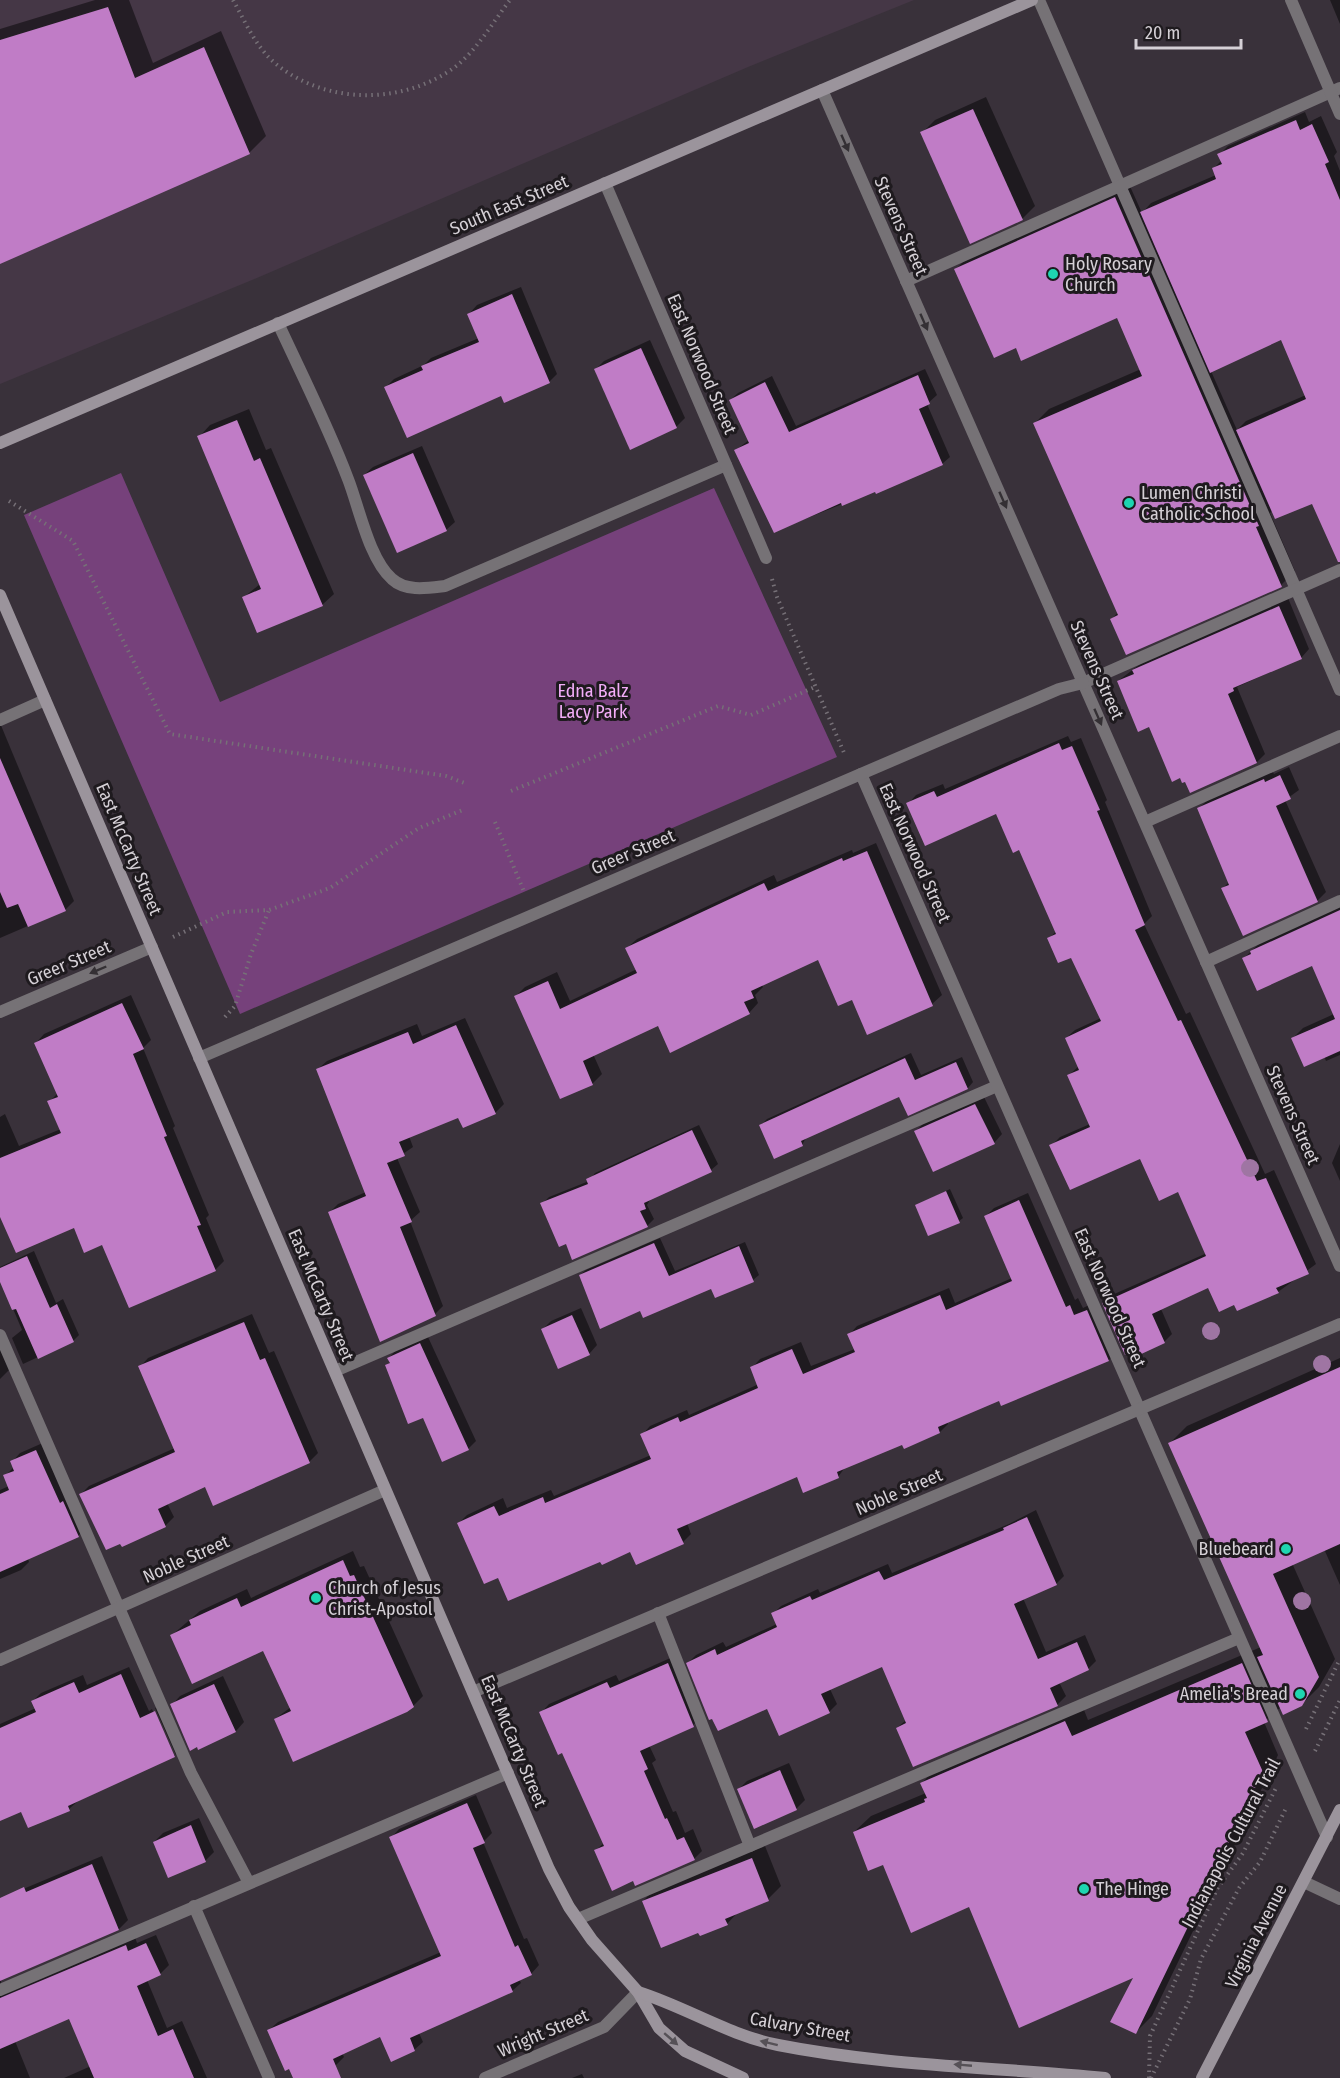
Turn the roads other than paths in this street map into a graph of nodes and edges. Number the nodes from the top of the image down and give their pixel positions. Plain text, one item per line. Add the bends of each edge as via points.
1 (1032, 0) edge
2 (1039, 0) edge
3 (1291, 0) edge
4 (822, 90) junction
5 (1335, 90) edge
6 (1340, 114) edge
7 (605, 183) junction
8 (1120, 185) junction
9 (906, 280) junction
10 (278, 323) junction
11 (0, 443) edge
12 (726, 465) junction
13 (766, 558) road end
14 (1340, 570) edge
15 (1296, 590) junction
16 (0, 595) edge
17 (1083, 683) junction
18 (1340, 690) edge
19 (45, 700) junction
20 (0, 720) edge
21 (1340, 736) edge
22 (861, 774) junction
23 (1145, 822) junction
24 (1340, 901) edge
25 (152, 947) junction
26 (1206, 962) junction
27 (0, 1012) edge
28 (199, 1058) junction
29 (997, 1086) junction
30 (1340, 1266) edge
31 (1340, 1324) edge
32 (0, 1335) edge
33 (334, 1371) junction
34 (1139, 1409) junction
35 (386, 1490) junction
36 (119, 1608) junction
37 (658, 1613) junction
38 (1239, 1638) junction
39 (0, 1660) edge
40 (473, 1692) junction
41 (508, 1773) junction
42 (1340, 1810) edge
43 (1327, 1837) junction
44 (750, 1846) junction
45 (1304, 1882) junction
46 (249, 1883) junction
47 (1340, 1899) edge
48 (194, 1906) junction
49 (578, 1918) junction
50 (0, 1990) edge
51 (638, 1992) junction
52 (269, 2078) edge
53 (484, 2078) edge
54 (743, 2078) edge
55 (1105, 2078) edge
56 (1202, 2078) edge

1 - 4 main road, South East Street
2 - 8 street
3 - 5 street
4 - 7 main road, South East Street
4 -> 9 street, Stevens Street
5 - 6 street
5 - 8 street
7 - 10 main road, South East Street
7 - 12 street, East Norwood Street
8 - 9 street
8 - 15 street
9 -> 17 street, Stevens Street
10 - 11 main road, South East Street
10 - 12 street via 348,478 381,565 393,580 408,587 445,586
12 - 13 street, East Norwood Street
14 - 15 street, Greer Street
15 - 17 street, Greer Street
15 - 18 street
16 - 19 main road, East McCarty Street
17 - 22 street, Greer Street via 1059,688
17 -> 23 street, Stevens Street
19 - 20 street
19 - 25 main road, East McCarty Street
21 - 23 street
22 - 28 street, Greer Street
22 - 29 street, East Norwood Street
23 - 26 street, Stevens Street
24 - 26 street
25 -> 27 street, Greer Street
25 - 28 main road, East McCarty Street
26 - 30 street, Stevens Street
28 - 33 main road, East McCarty Street
29 - 33 street
29 - 34 street, East Norwood Street
31 - 34 street, Noble Street
32 - 36 street
33 - 35 main road, East McCarty Street
34 - 37 street, Noble Street
34 - 38 street, East Norwood Street
35 - 36 street, Noble Street
35 - 40 main road, East McCarty Street
36 - 39 street, Noble Street
36 - 46 street via 192,1773
37 - 40 street, Noble Street
37 - 44 street
38 - 43 street, East Norwood Street
38 - 44 street
40 - 41 main road, East McCarty Street
41 - 46 street
41 - 49 main road, East McCarty Street via 549,1869
42 - 43 main road, Virginia Avenue
43 - 45 main road, Virginia Avenue
44 - 49 street
45 - 47 street
45 - 56 main road, Virginia Avenue
46 - 48 street
48 - 50 street
48 - 52 street
49 - 51 main road, East McCarty Street
51 - 53 street, Wright Street via 604,2027
51 -> 54 main road via 659,2028 686,2051
55 -> 51 main road, Calvary Street via 777,2045 726,2030 669,2002

